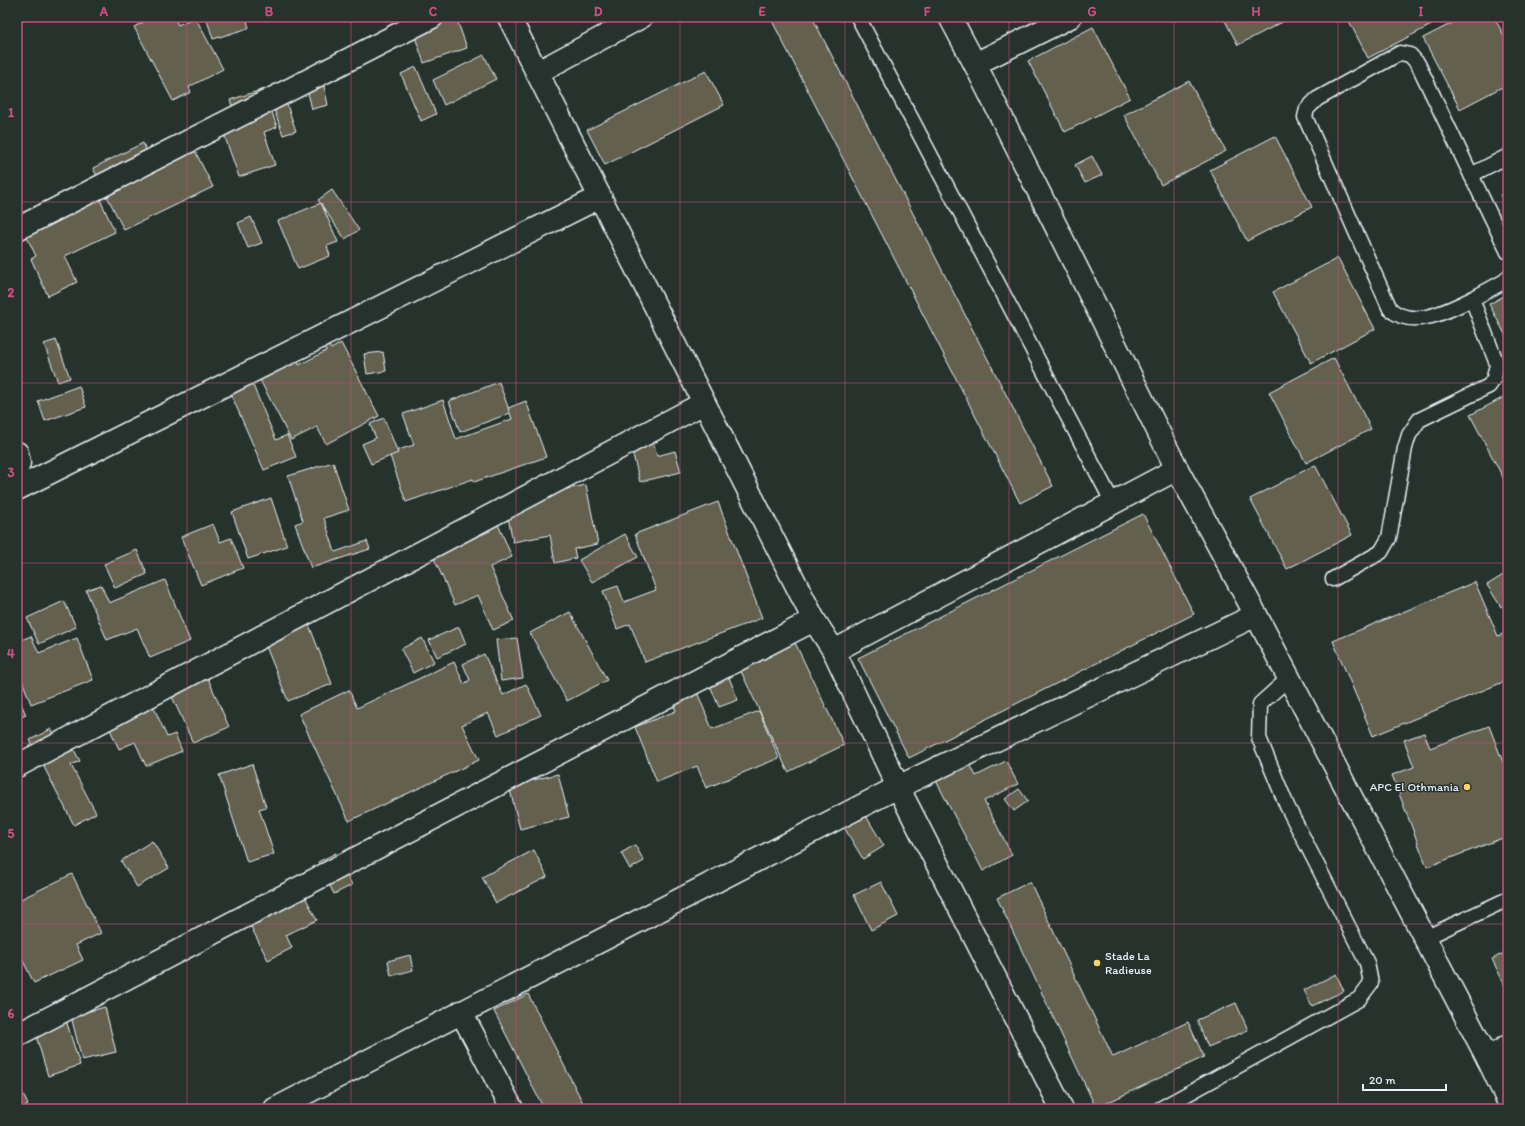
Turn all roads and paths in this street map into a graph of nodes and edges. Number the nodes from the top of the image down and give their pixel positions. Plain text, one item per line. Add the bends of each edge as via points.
1 (432, 17) edge
2 (509, 17) edge
3 (641, 17) edge
4 (858, 17) edge
5 (950, 17) edge
6 (1070, 17) edge
7 (975, 64) junction
8 (538, 72) junction
9 (1508, 156) edge
10 (1471, 175) junction
11 (600, 197) junction
12 (17, 229) edge
13 (1508, 252) edge
14 (1508, 277) edge
15 (1472, 299) junction
16 (704, 403) junction
17 (17, 453) edge
18 (17, 470) edge
19 (1177, 470) junction
20 (17, 489) edge
21 (1113, 503) junction
22 (1333, 579) dead end
23 (1256, 615) junction
24 (814, 620) junction
25 (834, 652) junction
26 (1289, 678) junction
27 (17, 766) edge
28 (898, 787) junction
29 (1508, 899) edge
30 (1425, 938) junction
31 (461, 1012) junction
32 (17, 1035) edge
33 (1508, 1046) edge
34 (1488, 1059) junction
35 (1508, 1101) edge
36 (275, 1109) edge
37 (511, 1109) edge
38 (1062, 1109) edge
39 (1160, 1109) edge

1 - 12 street
2 - 8 street
3 - 8 street
4 - 21 lane
5 - 7 street
6 - 7 street
7 - 19 street
8 - 11 street
9 - 10 lane
10 - 13 lane
10 - 15 lane via 1418,64 1410,54 1400,53 1316,99 1304,117 1390,309 1396,315 1424,318 1440,314
11 - 16 street
11 - 20 street
14 - 15 lane
15 - 22 lane via 1497,364 1494,378 1489,386 1419,420 1409,435 1405,448 1389,538 1381,552
16 - 24 street
16 - 27 street
17 - 18 street via 20,464
19 - 21 street
19 - 23 street
21 - 25 street
23 - 26 street
23 - 28 street
24 - 25 street
24 - 32 street
25 - 28 street
26 - 30 street
26 - 39 lane via 1260,704 1258,738 1287,806 1367,963 1371,983 1359,999
28 - 31 street
28 - 38 street
29 - 30 lane
30 - 34 street
31 - 36 street
31 - 37 street
33 - 34 street
34 - 35 street

